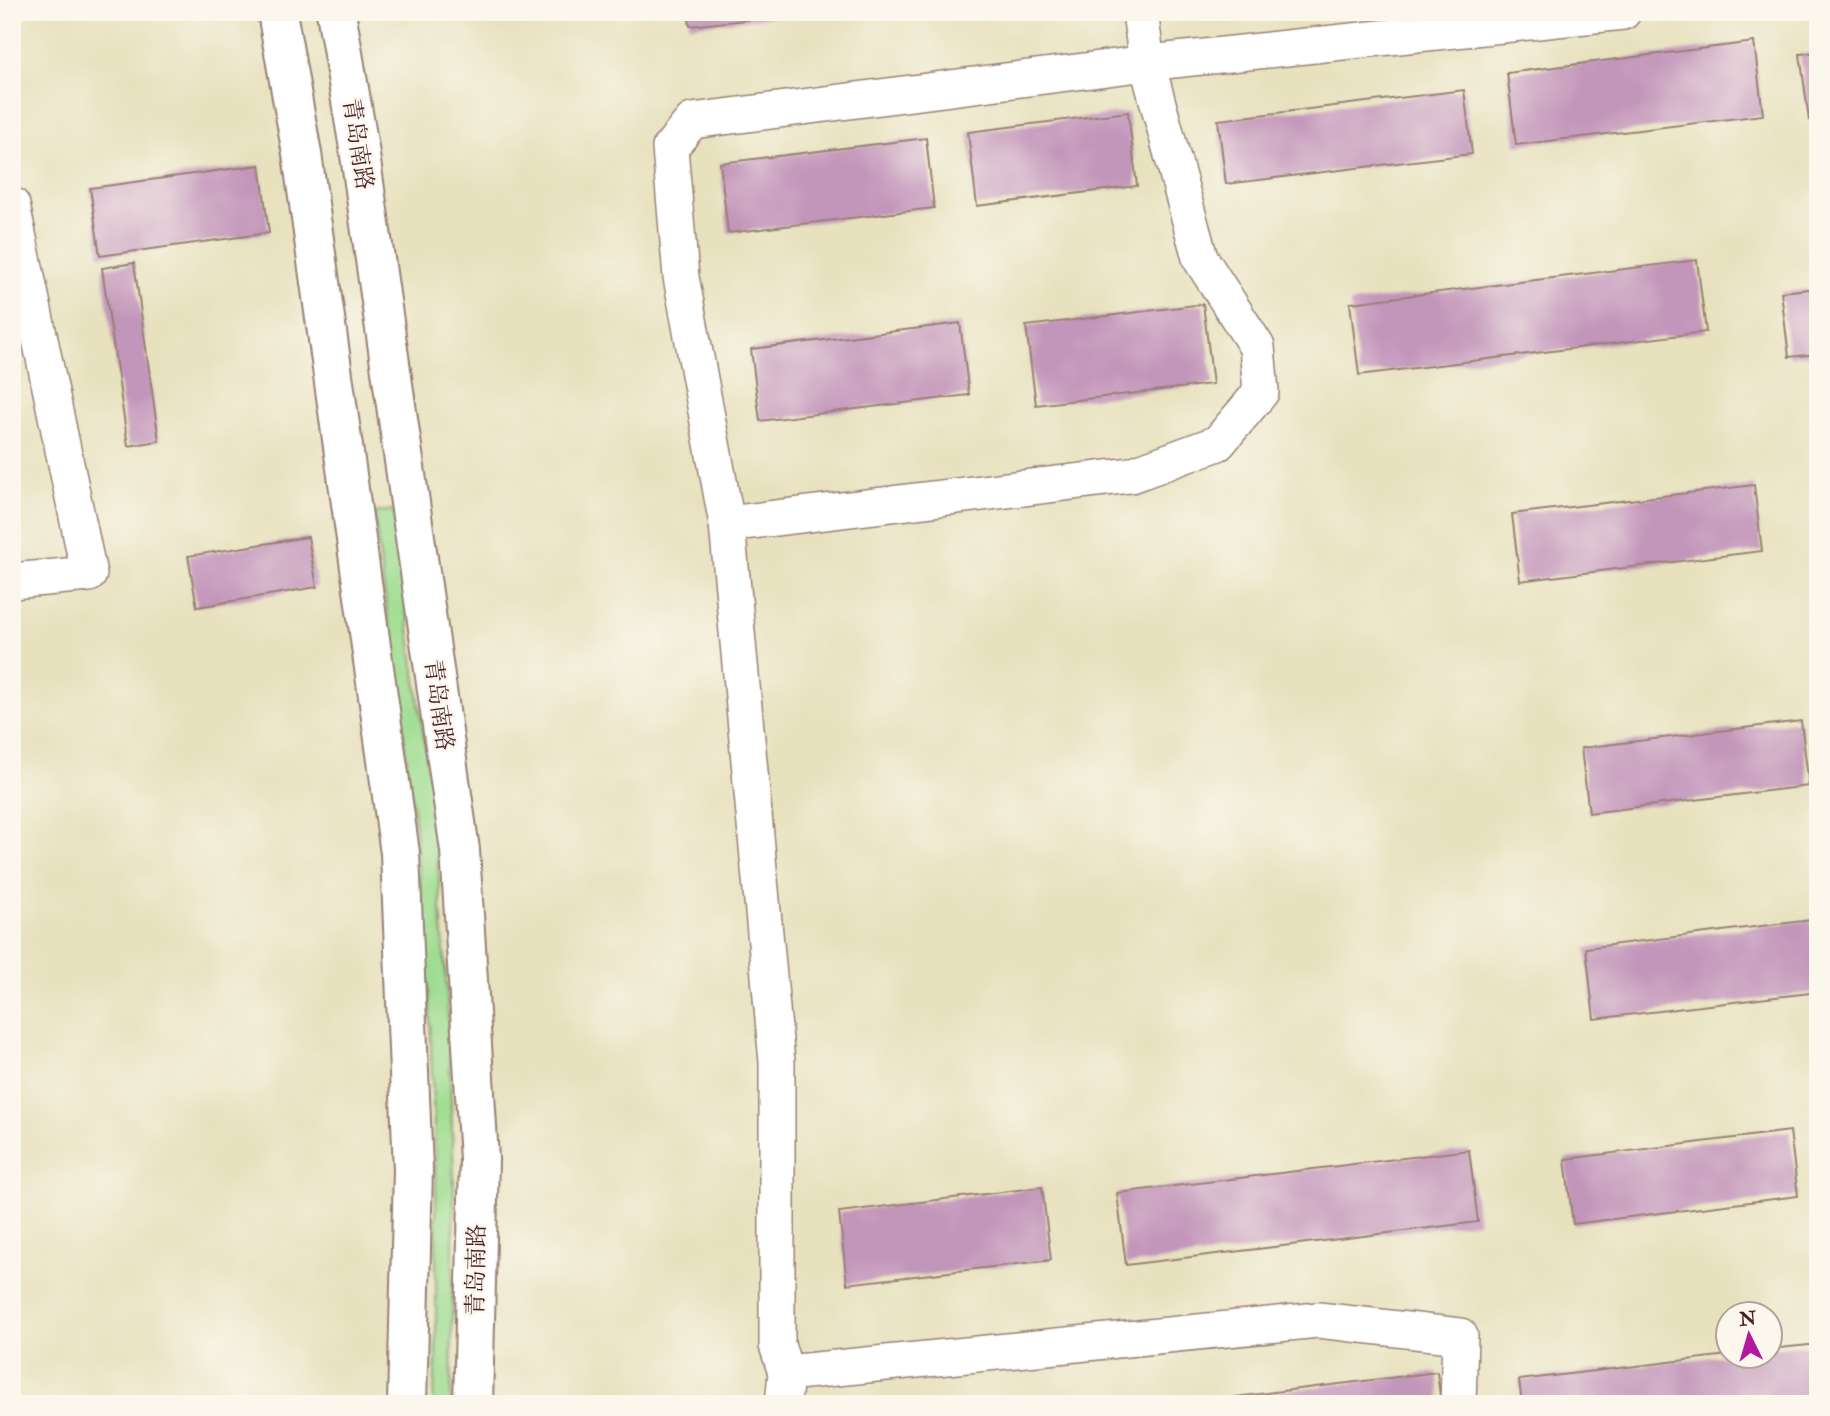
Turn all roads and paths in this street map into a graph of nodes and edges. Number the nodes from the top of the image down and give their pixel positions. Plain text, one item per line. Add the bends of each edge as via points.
1 (275, 12) edge
2 (336, 12) edge
3 (350, 12) edge
4 (1140, 12) edge
5 (1623, 12) edge
6 (1147, 63) junction
7 (359, 148) junction
8 (12, 205) edge
9 (727, 524) junction
10 (12, 581) edge
11 (784, 1388) edge
12 (407, 1404) edge
13 (473, 1404) edge
14 (1458, 1404) edge

1 - 12 main road via 302,154 400,853 412,1170
2 - 7 main road, 青岛南路
3 - 7 main road
4 - 6 street
5 - 6 street
6 - 9 street via 692,121 670,148 681,277
6 - 9 street via 1200,258 1257,347 1261,392 1218,443 1131,475
7 - 13 main road, 青岛南路 via 460,850 479,1159
8 - 10 street via 89,573
9 - 11 street via 777,1062 777,1345
11 - 14 street via 1318,1320 1461,1336

